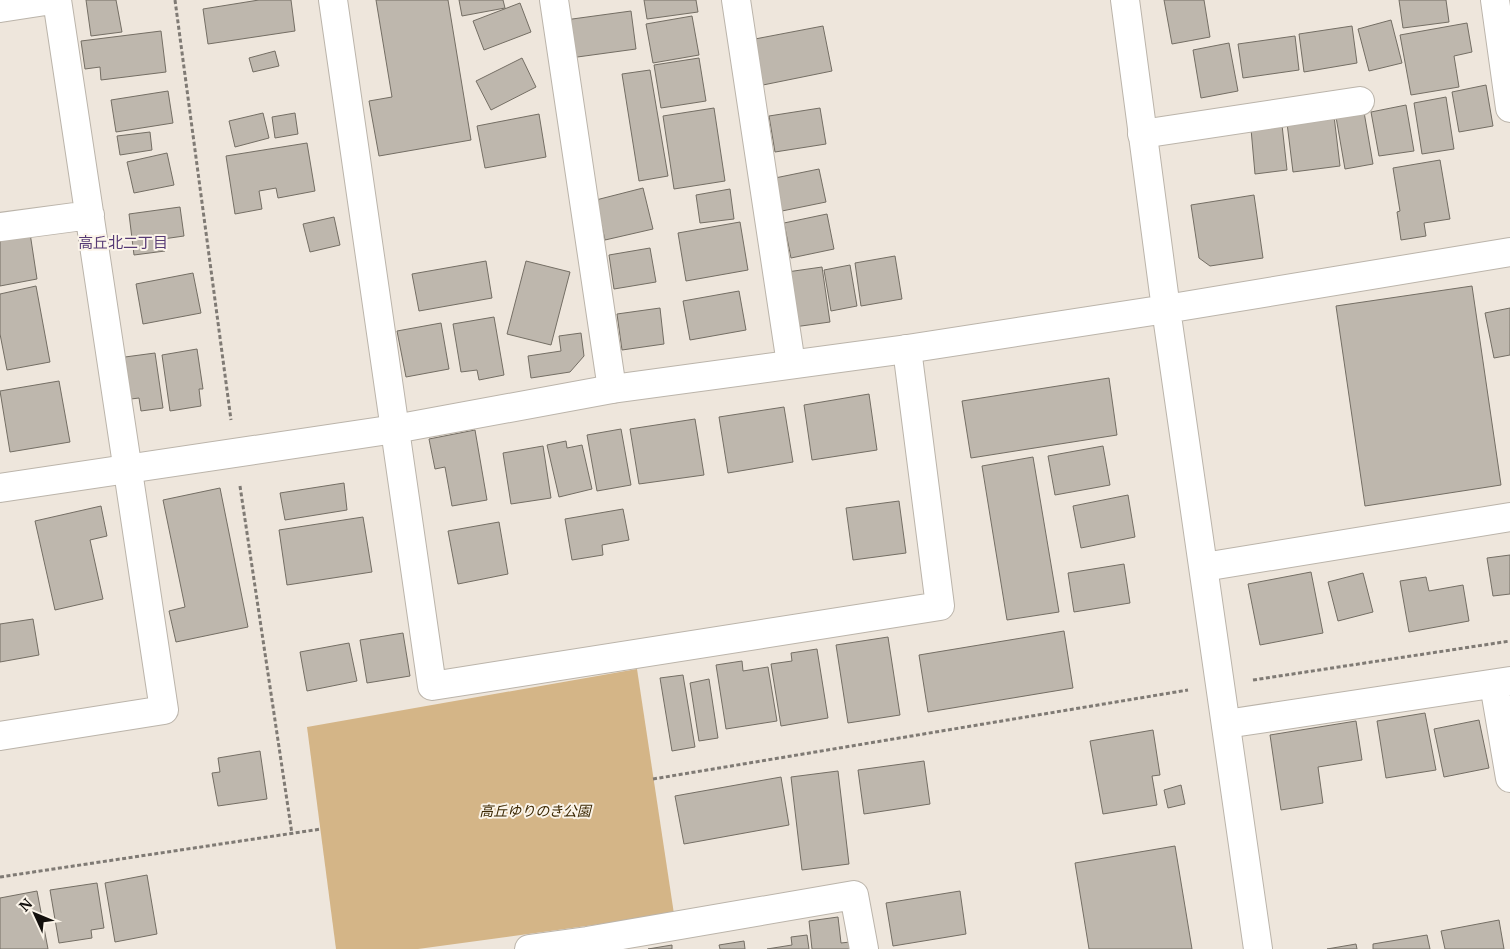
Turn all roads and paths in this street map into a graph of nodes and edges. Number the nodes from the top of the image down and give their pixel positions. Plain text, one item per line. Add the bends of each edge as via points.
1 (52, 0) edge
2 (57, 0) edge
3 (176, 0) edge
4 (332, 0) edge
5 (554, 0) edge
6 (736, 0) edge
7 (1125, 0) edge
8 (1495, 0) edge
9 (0, 8) edge
10 (1360, 101) dead end
11 (1510, 108) edge
12 (1142, 134) junction
13 (90, 215) junction
14 (0, 228) edge
15 (1510, 252) edge
16 (1166, 309) junction
17 (907, 349) junction
18 (791, 364) junction
19 (612, 388) junction
20 (394, 429) junction
21 (236, 452) junction
22 (128, 468) junction
23 (0, 488) edge
24 (1510, 517) edge
25 (1204, 566) junction
26 (1510, 641) edge
27 (1502, 682) edge
28 (1220, 685) junction
29 (1226, 724) junction
30 (0, 736) edge
31 (653, 778) dead end
32 (1510, 778) edge
33 (320, 830) dead end
34 (292, 834) junction
35 (0, 878) edge
36 (587, 945) edge
37 (529, 949) edge
38 (864, 949) edge
39 (1258, 949) edge

1 - 9 street
2 - 13 street
3 - 21 path
4 - 20 street
5 - 19 street
6 - 18 street
7 - 12 street
8 - 11 street
10 - 12 street
12 - 16 street
13 - 14 street
13 - 22 street
15 - 16 street
16 - 17 street
16 - 25 street
17 - 18 street
17 - 20 street via 940,606 452,683 432,686
18 - 19 street
19 - 20 street
20 - 21 street
21 - 22 street
21 - 34 path
22 - 23 street
22 - 30 street via 164,710
24 - 25 street
25 - 28 street
26 - 28 path
27 - 29 street
27 - 32 street
28 - 29 street
28 - 31 path
29 - 39 street
33 - 34 path
34 - 35 path
36 - 37 street
36 - 38 street via 854,895

